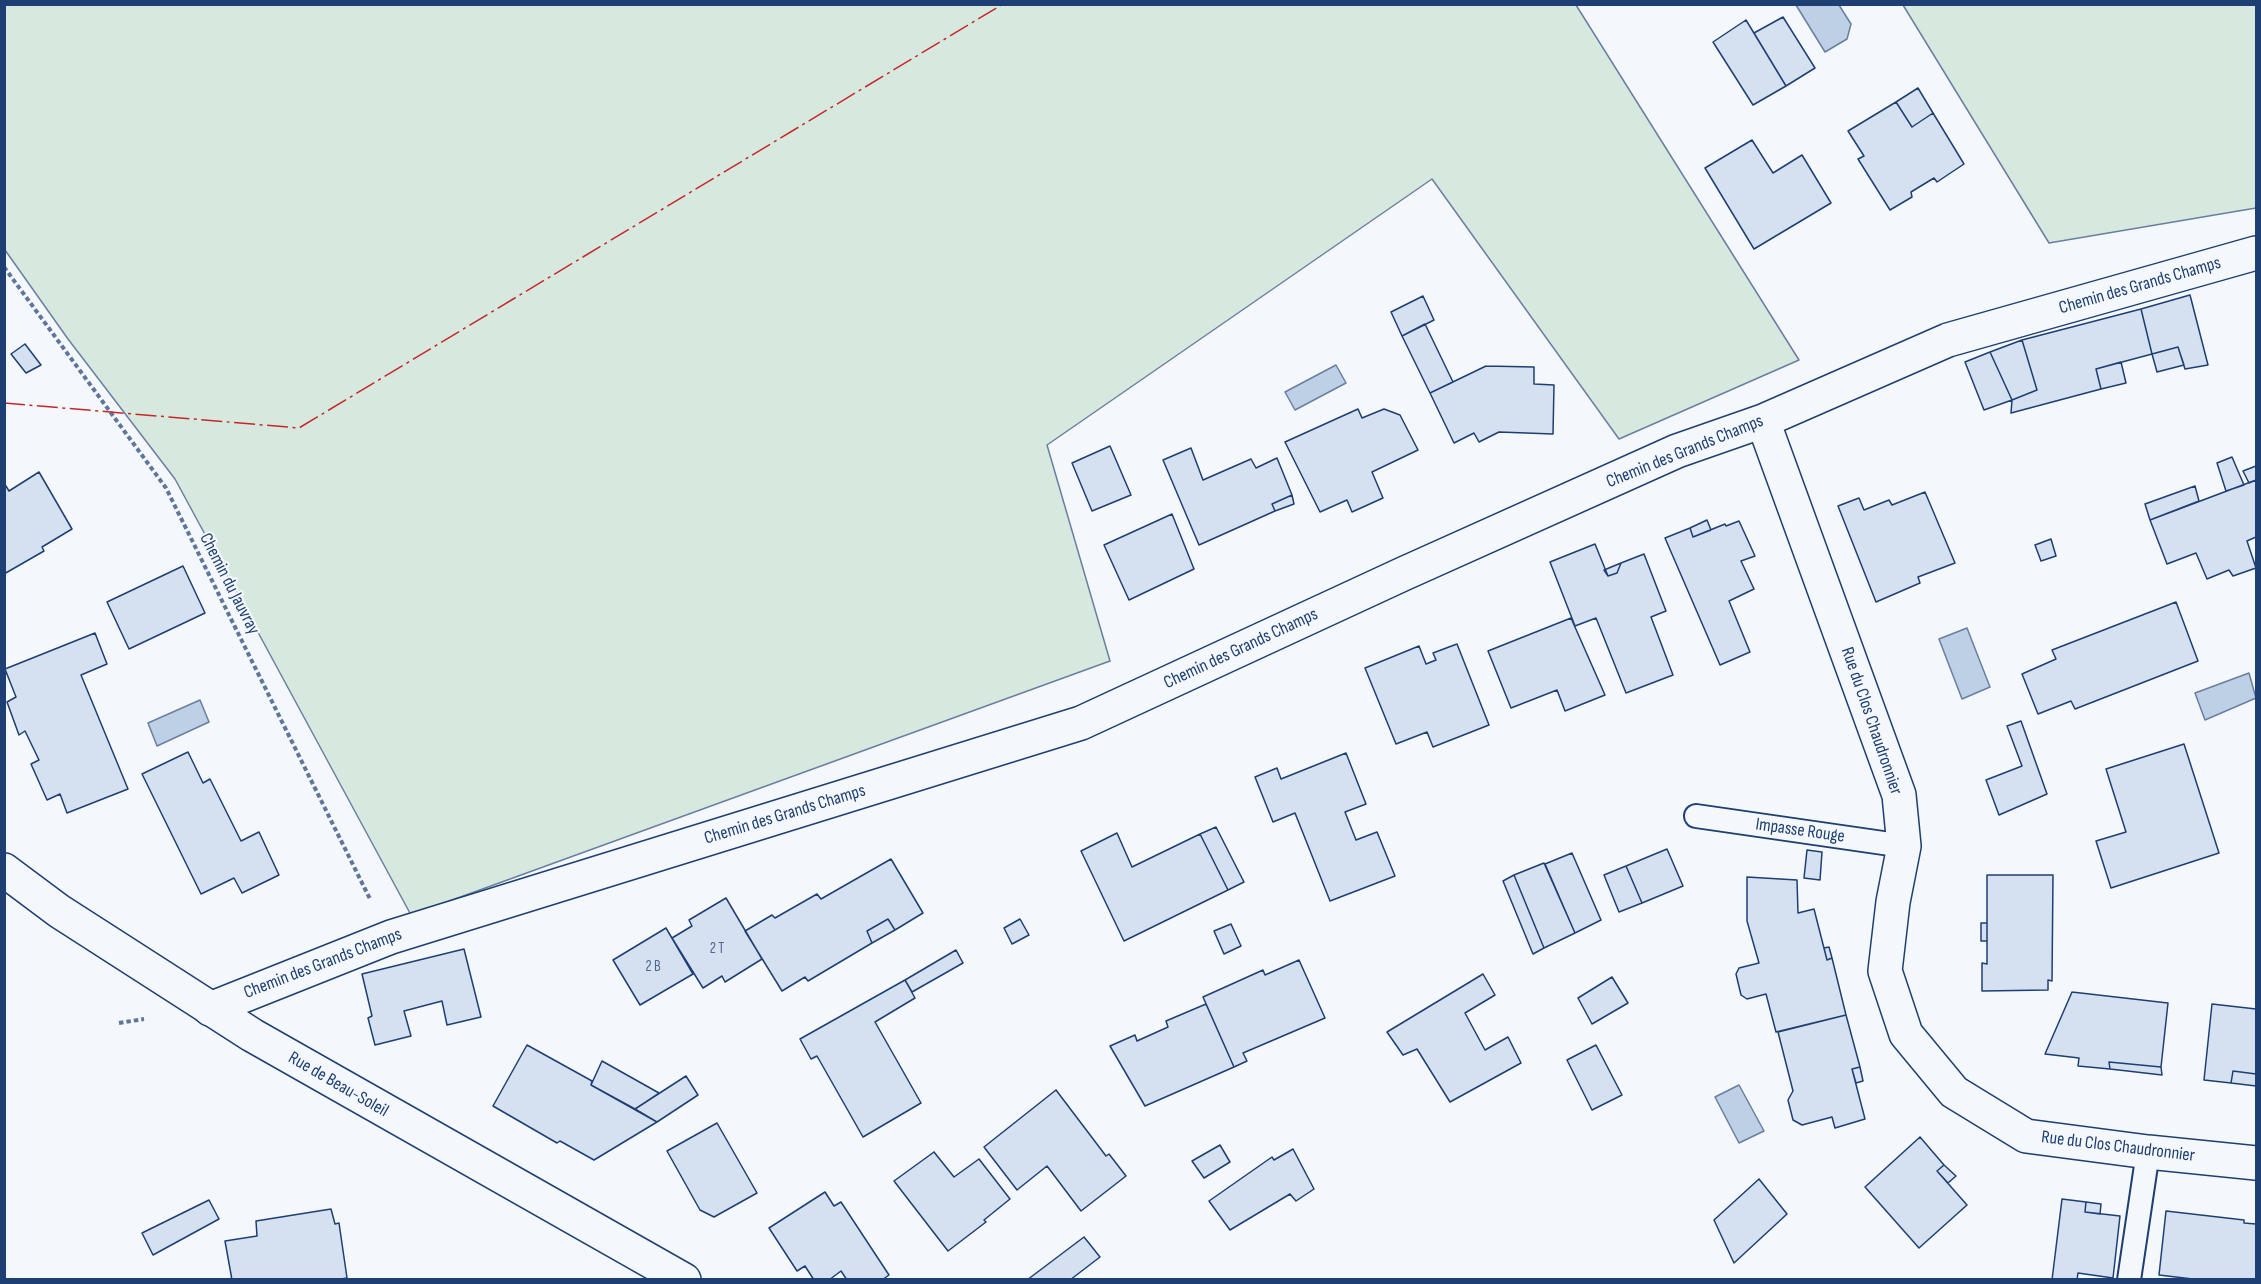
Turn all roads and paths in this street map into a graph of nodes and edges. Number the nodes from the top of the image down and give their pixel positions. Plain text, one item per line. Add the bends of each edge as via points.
1 (2256, 253) edge
2 (4, 267) edge
3 (1763, 421) junction
4 (1696, 816) dead end
5 (1904, 846) junction
6 (4, 870) edge
7 (391, 937) junction
8 (210, 1009) junction
9 (2148, 1152) junction
10 (2256, 1163) edge
11 (684, 1280) edge
12 (2129, 1280) edge

1 - 3 street, Chemin des Grands Champs via 1948,340
2 - 7 path, Chemin du Jauvray via 166,489
3 - 5 street, Rue du Clos Chaudronnier via 1899,795
3 - 7 street, Chemin des Grands Champs via 1677,451 1080,723
4 - 5 lane, Impasse Rouge
5 - 9 street, Rue du Clos Chaudronnier via 1884,971 1906,1034 1954,1092 2026,1136
6 - 8 street, Rue de Beau-Soleil via 58,911
7 - 8 street, Chemin des Grands Champs
8 - 11 street, Rue de Beau-Soleil
9 - 10 street, Rue du Clos Chaudronnier
9 - 12 lane

